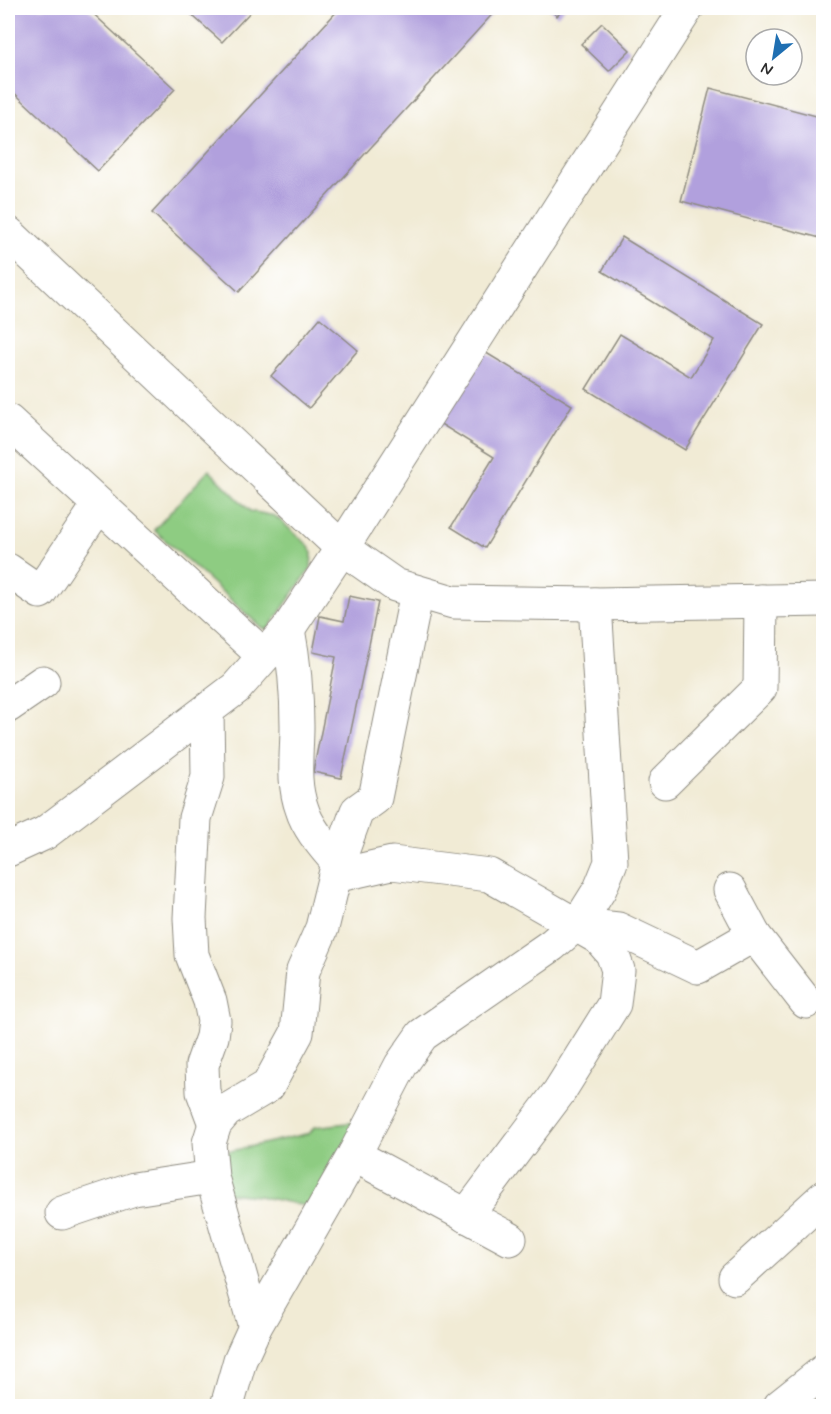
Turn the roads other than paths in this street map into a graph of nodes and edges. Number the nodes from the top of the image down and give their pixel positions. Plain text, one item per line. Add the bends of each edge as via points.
1 (687, 8) edge
2 (8, 233) edge
3 (8, 421) edge
4 (99, 505) junction
5 (342, 548) junction
6 (8, 570) edge
7 (417, 592) junction
8 (824, 600) edge
9 (761, 601) junction
10 (595, 604) junction
11 (288, 629) junction
12 (264, 656) junction
13 (43, 682) dead end
14 (8, 706) edge
15 (207, 711) junction
16 (665, 782) dead end
17 (8, 850) edge
18 (337, 870) junction
19 (730, 890) dead end
20 (576, 924) junction
21 (754, 935) junction
22 (806, 1002) dead end
23 (215, 1124) junction
24 (354, 1155) junction
25 (212, 1178) junction
26 (824, 1197) edge
27 (62, 1213) dead end
28 (466, 1216) junction
29 (510, 1239) dead end
30 (735, 1278) dead end
31 (255, 1327) junction
32 (824, 1371) edge
33 (227, 1407) edge
34 (780, 1407) edge

1 - 5 street
2 - 5 street
3 - 4 street
4 - 6 street via 40,592
4 - 12 street
5 - 7 street via 395,585
5 - 11 street
7 - 10 street via 453,602
7 - 18 street via 375,798 357,811
8 - 9 street
9 - 10 street
9 - 16 street via 760,688
10 - 20 street via 611,862 600,889
11 - 12 street
11 - 18 street via 297,726 295,783 302,811
12 - 15 street via 236,688
13 - 14 street
15 - 17 street via 45,832
15 - 23 street via 208,777 195,818 190,918 192,955 214,1021 202,1065 203,1092
18 - 20 street via 392,863 489,875
18 - 23 street via 322,928 303,971 297,1032 268,1086 226,1111
19 - 21 street
20 - 21 street via 618,929 698,967
20 - 24 street via 552,945 422,1035 401,1065
20 - 28 street via 599,938 612,954 618,970 614,1004 559,1092
21 - 22 street
23 - 25 street via 209,1143
24 - 28 street
24 - 31 street
25 - 27 street via 134,1189
25 - 31 street
26 - 30 street
28 - 29 street
31 - 33 street via 240,1360
32 - 34 street

